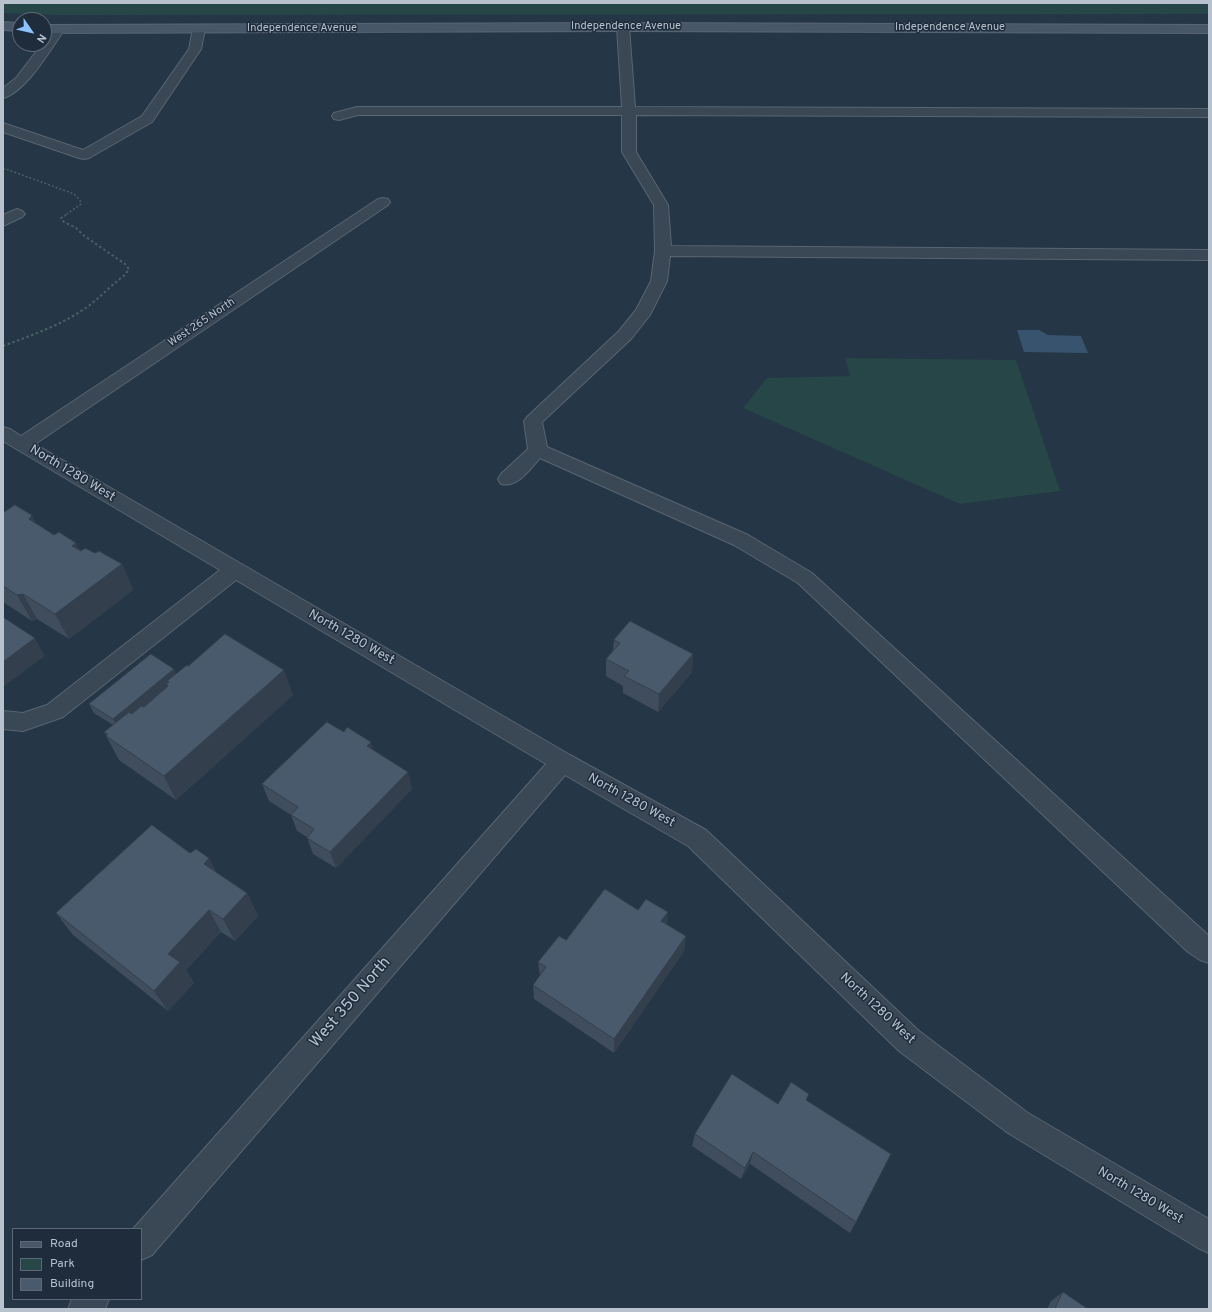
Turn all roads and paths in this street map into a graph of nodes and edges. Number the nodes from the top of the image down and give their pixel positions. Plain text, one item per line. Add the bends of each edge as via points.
1 (623, 27) junction
2 (1209, 28) edge
3 (199, 29) junction
4 (52, 30) edge
5 (58, 30) junction
6 (3, 94) edge
7 (629, 111) junction
8 (1209, 113) edge
9 (339, 116) dead end
10 (3, 127) edge
11 (3, 168) edge
12 (383, 202) dead end
13 (17, 214) dead end
14 (3, 221) edge
15 (663, 251) junction
16 (1209, 255) edge
17 (3, 346) edge
18 (3, 433) edge
19 (22, 444) junction
20 (538, 450) junction
21 (508, 479) dead end
22 (235, 570) junction
23 (3, 720) edge
24 (562, 762) junction
25 (1209, 951) edge
26 (1209, 1237) edge
27 (142, 1243) edge
28 (92, 1300) edge
29 (84, 1309) edge

1 - 2 street, Independence Avenue
1 - 3 street, Independence Avenue
1 - 7 street
3 - 5 street, Independence Avenue
3 - 10 street via 195,49 147,119 84,155
4 - 5 street, Independence Avenue
5 - 6 street via 21,81
7 - 8 street
7 - 9 street via 357,112
7 - 15 street via 629,152 661,204
11 - 17 path via 74,194 81,204 61,218 126,264 129,269 86,308 52,328
12 - 19 street, West 265 North
13 - 14 street
15 - 16 street
15 - 20 street via 659,281 644,311 625,335 534,421
18 - 19 street, North 1280 West
19 - 22 street, North 1280 West
20 - 21 street
20 - 25 street via 741,540 805,578 1197,943
22 - 23 street via 55,711 20,724
22 - 24 street, North 1280 West
24 - 26 street, North 1280 West via 697,838 909,1041 1018,1123
24 - 27 street, West 350 North
28 - 29 street

